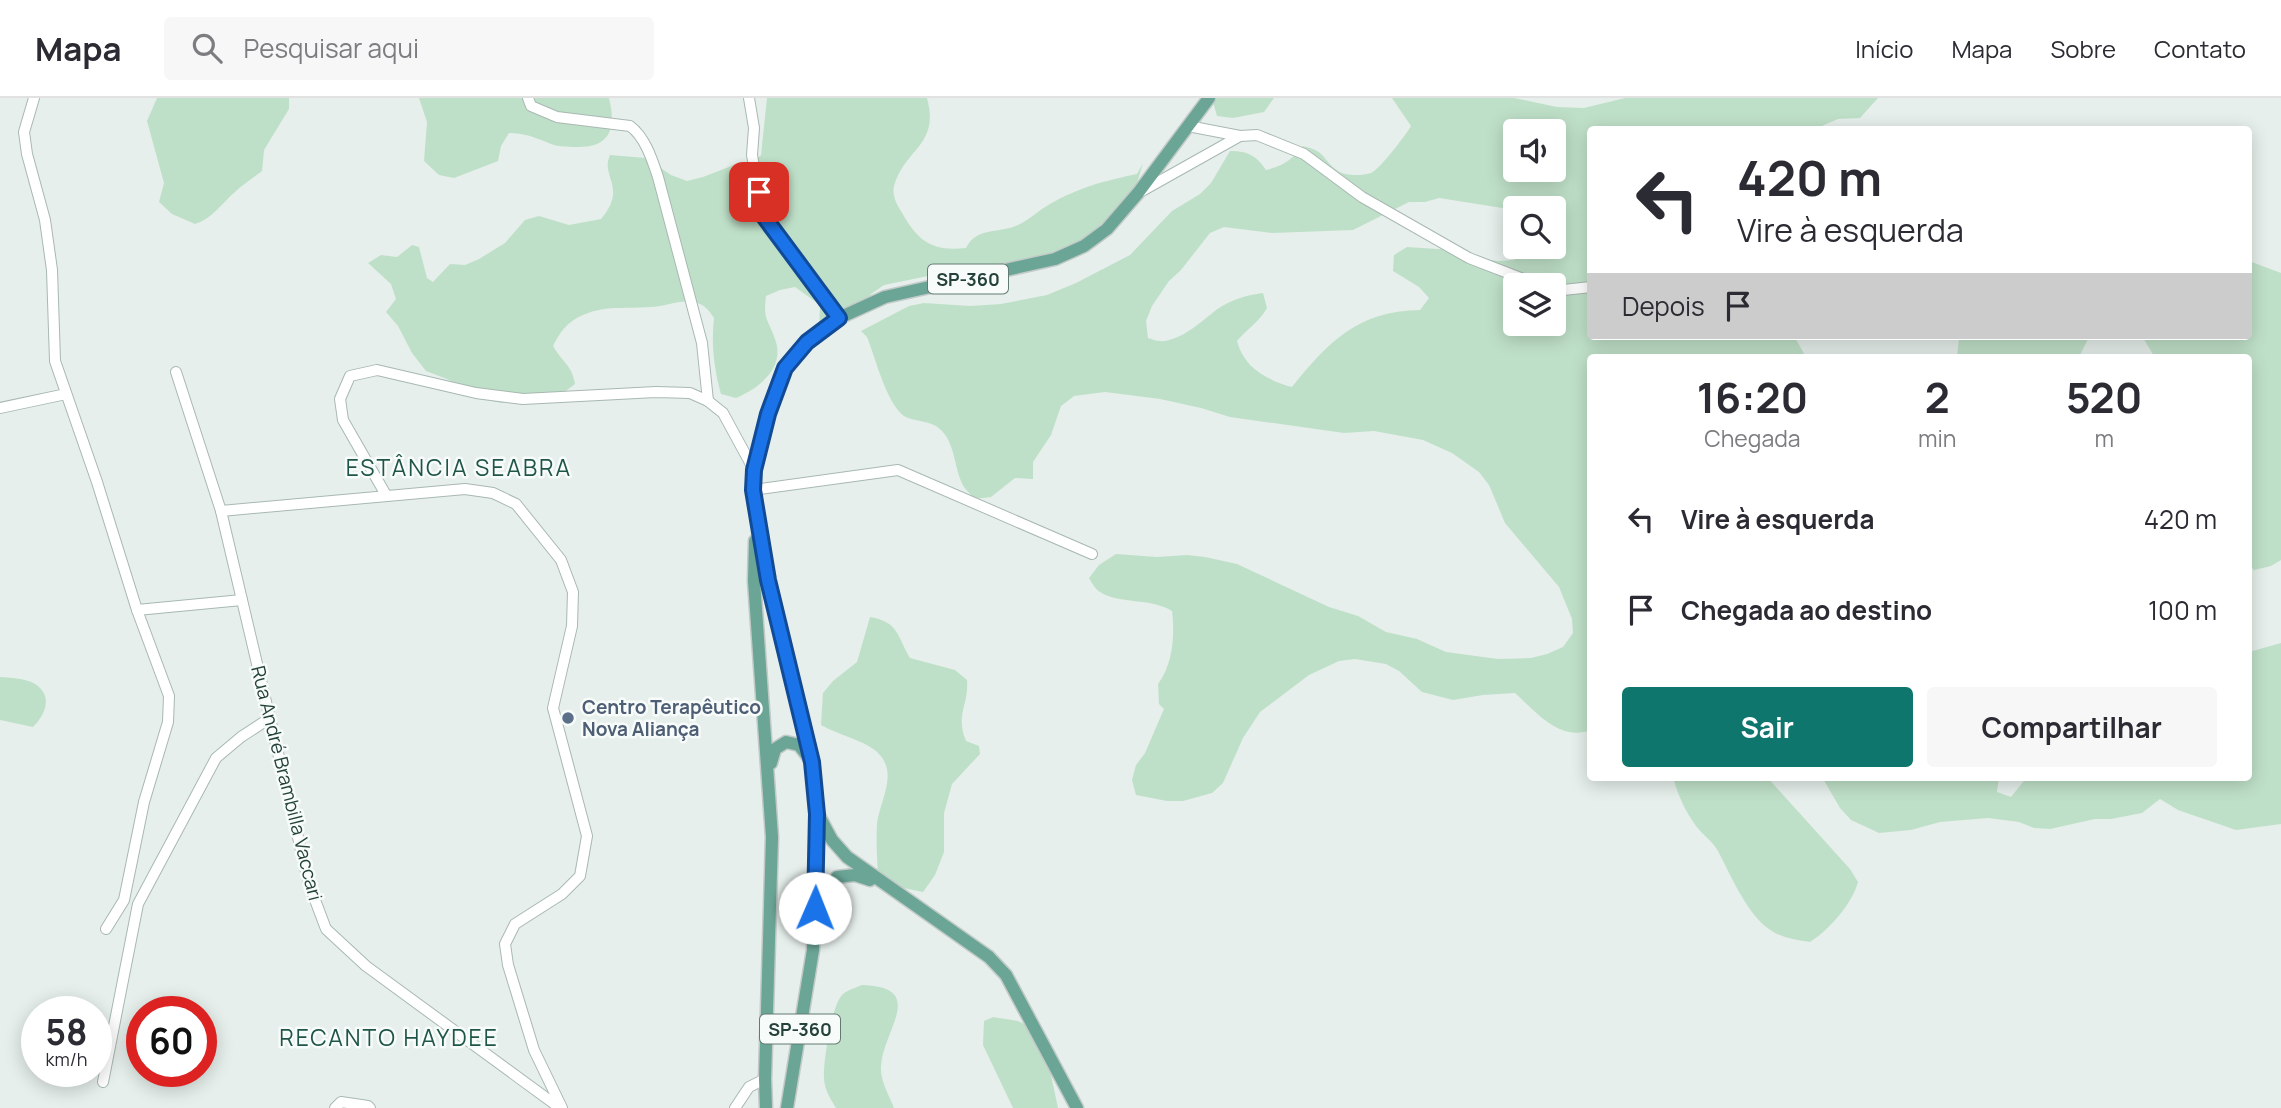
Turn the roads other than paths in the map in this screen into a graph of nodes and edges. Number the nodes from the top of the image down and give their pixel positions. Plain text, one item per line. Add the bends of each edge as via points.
1 (34, 98) edge
2 (527, 98) edge
3 (749, 98) edge
4 (1209, 98) edge
5 (1188, 126) junction
6 (1240, 136) junction
7 (1139, 193) junction
8 (1508, 273) edge
9 (1587, 288) edge
10 (1566, 290) edge
11 (839, 318) junction
12 (176, 372) dead end
13 (66, 394) junction
14 (708, 401) junction
15 (0, 408) edge
16 (754, 470) junction
17 (753, 490) junction
18 (386, 495) junction
19 (221, 511) junction
20 (755, 513) junction
21 (1092, 554) dead end
22 (242, 600) junction
23 (137, 610) junction
24 (270, 718) junction
25 (812, 762) junction
26 (769, 769) junction
27 (817, 814) junction
28 (884, 885) junction
29 (815, 908) junction
30 (106, 929) dead end
31 (112, 1036) edge
32 (765, 1079) junction
33 (335, 1108) edge
34 (370, 1108) edge
35 (561, 1108) edge
36 (736, 1108) edge
37 (766, 1108) edge
38 (787, 1108) edge
39 (1077, 1108) edge

1 - 13 street via 25,143 45,220 55,361
2 - 14 street via 531,106 557,117 630,126 638,131 658,177 704,354
3 - 11 street via 762,214
4 - 5 main road, SP-360
5 - 6 street
5 - 7 main road, SP-360
6 - 7 street
6 - 8 street via 1257,135 1304,154 1362,197 1469,258
7 - 11 main road, SP-360 via 1107,229 1055,259 885,297
9 - 10 street
11 - 16 main road, SP-360 via 807,342 785,368
12 - 19 street, Rua André Brambilla Vaccari
13 - 15 street
13 - 23 street
14 - 16 street via 723,413
14 - 18 street via 690,393 656,392 523,399 377,370 350,376 340,399 343,420
16 - 17 main road, SP-360
17 - 20 main road, SP-360
17 - 21 street via 898,470
18 - 19 street
18 - 35 street via 465,489 493,493 516,504 561,560 573,592 572,626 553,708 587,836 585,857 580,876 562,894 515,925 505,944 534,1050
19 - 22 street, Rua André Brambilla Vaccari
20 - 25 main road, SP-360
20 - 26 main road, SP-360 via 754,581
22 - 23 street
22 - 24 street, Rua André Brambilla Vaccari
23 - 30 street via 170,704 124,900
24 - 31 street via 216,758 138,904
24 - 35 street, Rua André Brambilla Vaccari via 309,884 326,929 366,966
25 - 26 main road via 799,745 786,742 775,749
25 - 27 main road, SP-360
26 - 32 main road, SP-360 via 772,837
27 - 28 main road via 847,857
27 - 29 main road, SP-360
28 - 29 main road via 855,874 837,877
28 - 39 main road via 989,957 1006,975
29 - 38 main road, SP-360 via 813,950
32 - 36 street via 749,1087
32 - 37 main road, SP-360
33 - 34 street via 341,1102

